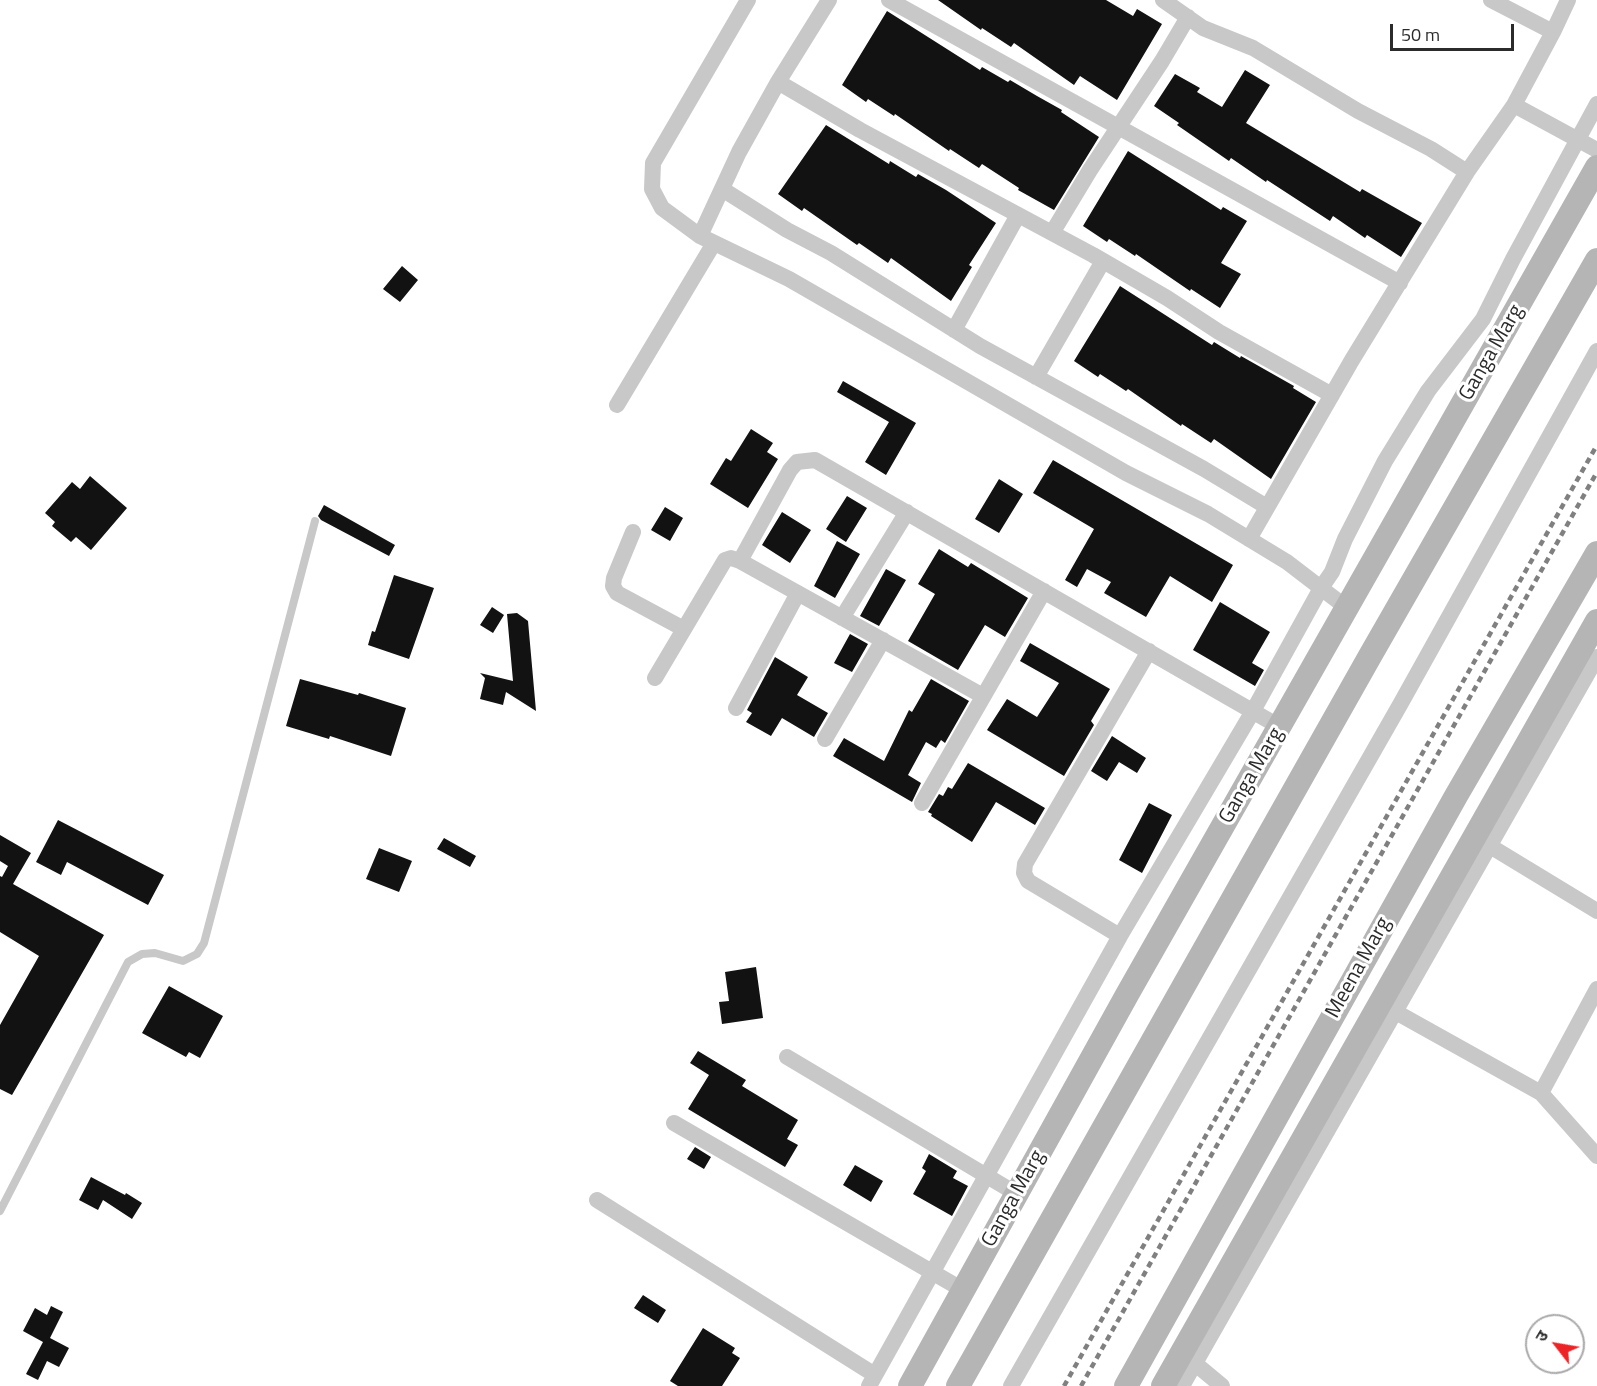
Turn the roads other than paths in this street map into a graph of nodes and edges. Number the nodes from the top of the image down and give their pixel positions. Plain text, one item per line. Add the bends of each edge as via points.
1 (748, 0) edge
2 (829, 0) edge
3 (889, 0) edge
4 (1163, 0) edge
5 (1491, 0) edge
6 (1568, 0) edge
7 (1188, 17) junction
8 (1554, 32) junction
9 (778, 82) junction
10 (1597, 104) edge
11 (1514, 105) junction
12 (1119, 127) junction
13 (1578, 139) junction
14 (1597, 150) edge
15 (1597, 167) edge
16 (1467, 172) junction
17 (722, 189) junction
18 (1018, 215) junction
19 (1052, 233) junction
20 (707, 239) junction
21 (1597, 260) edge
22 (1103, 261) junction
23 (1400, 283) junction
24 (954, 330) junction
25 (1597, 351) edge
26 (1036, 377) junction
27 (1332, 395) junction
28 (617, 405) dead end
29 (1267, 507) junction
30 (907, 512) junction
31 (315, 521) dead end
32 (633, 532) dead end
33 (1249, 539) junction
34 (1597, 553) edge
35 (740, 561) junction
36 (1321, 588) junction
37 (1044, 591) junction
38 (798, 593) junction
39 (1347, 608) junction
40 (842, 618) junction
41 (1597, 621) edge
42 (684, 629) junction
43 (883, 640) junction
44 (1149, 651) junction
45 (1597, 657) edge
46 (655, 678) dead end
47 (983, 696) junction
48 (736, 708) dead end
49 (1253, 711) junction
50 (1280, 727) junction
51 (825, 739) dead end
52 (922, 803) dead end
53 (1443, 818) junction
54 (1482, 841) junction
55 (1597, 911) edge
56 (1120, 936) junction
57 (1348, 987) junction
58 (1597, 989) edge
59 (1387, 1008) junction
60 (787, 1058) dead end
61 (1541, 1093) junction
62 (674, 1122) dead end
63 (1597, 1156) edge
64 (986, 1176) junction
65 (1017, 1194) junction
66 (597, 1200) dead end
67 (0, 1211) edge
68 (933, 1272) junction
69 (963, 1290) junction
70 (1188, 1358) junction
71 (872, 1380) edge
72 (910, 1386) edge
73 (958, 1386) edge
74 (1011, 1386) edge
75 (1126, 1386) edge
76 (1163, 1386) edge
77 (1182, 1386) edge
78 (1222, 1386) edge

1 - 20 street via 653,163 652,189 662,208
2 - 9 street
3 - 12 street
4 - 7 street
5 - 8 street
6 - 8 street
7 - 12 street
7 - 16 street via 1203,28 1253,48
8 - 11 street
9 - 17 street
9 - 18 street
10 - 13 street
11 - 13 street
11 - 16 street
12 - 19 street
12 - 23 street
13 - 14 street
13 - 36 street via 1483,319 1428,391 1385,461
15 - 39 street, Ganga Marg
16 - 23 street
17 - 20 street
17 - 24 street
18 - 19 street
18 - 24 street
19 - 22 street
20 - 28 street
20 - 33 street via 789,279 1126,473
21 - 73 street, Ganga Marg
22 - 26 street
22 - 27 street
23 - 27 street
24 - 26 street
25 - 74 street
26 - 29 street
27 - 29 street
29 - 33 street
30 - 35 street via 815,460 806,459 790,470
30 - 37 street
30 - 40 street
31 - 67 lane via 204,944 197,954 183,961 155,953 142,954 128,962
32 - 42 street via 613,586 617,592
33 - 36 street
34 - 53 street, Meena Marg
35 - 38 street
35 - 42 street via 726,560
36 - 39 street
36 - 49 street
37 - 44 street
37 - 47 street
38 - 40 street
38 - 48 street
39 - 50 street, Ganga Marg
40 - 43 street
41 - 54 street, Meena Marg
42 - 46 street
43 - 47 street
43 - 51 street
44 - 49 street
44 - 56 street via 1025,864 1024,873 1028,881
45 - 54 street
47 - 52 street
49 - 50 street
49 - 56 street
50 - 65 street, Ganga Marg
53 - 54 street
53 - 57 street, Meena Marg
54 - 55 street
54 - 59 street, Meena Marg
56 - 64 street
57 - 59 street
57 - 75 street, Meena Marg
58 - 61 street
59 - 61 street
59 - 70 street, Meena Marg
60 - 64 street
61 - 63 street
62 - 68 street
64 - 65 street
64 - 68 street
65 - 69 street, Ganga Marg
66 - 71 street
68 - 69 street
68 - 71 street
69 - 72 street, Ganga Marg
70 - 76 street, Meena Marg
70 - 77 street
70 - 78 street

